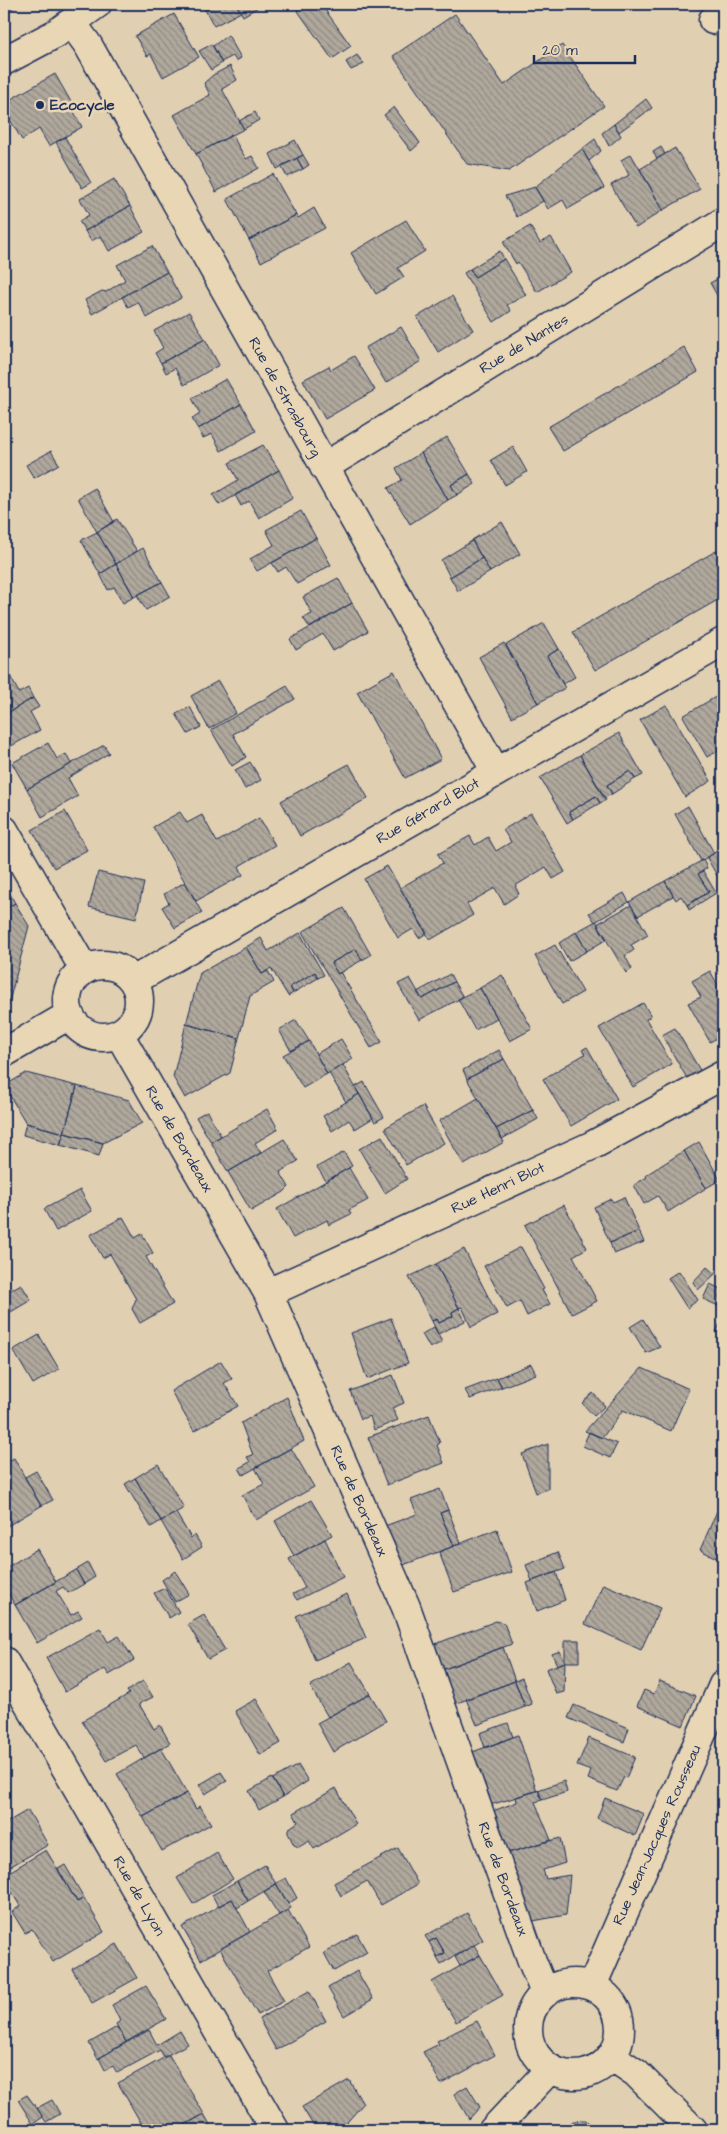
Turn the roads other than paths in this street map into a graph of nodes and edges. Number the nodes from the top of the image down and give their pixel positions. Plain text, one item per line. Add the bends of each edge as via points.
1 (96, 4) edge
2 (72, 23) junction
3 (4, 61) edge
4 (723, 222) edge
5 (324, 467) junction
6 (723, 642) edge
7 (496, 772) junction
8 (4, 830) edge
9 (84, 970) junction
10 (134, 981) junction
11 (69, 1015) junction
12 (119, 1034) junction
13 (4, 1053) edge
14 (723, 1075) edge
15 (268, 1293) junction
16 (4, 1662) edge
17 (723, 1684) edge
18 (592, 1986) junction
19 (545, 1993) junction
20 (611, 2056) junction
21 (550, 2069) junction
22 (275, 2130) edge
23 (493, 2130) edge
24 (692, 2130) edge

1 - 2 street
2 - 3 street
2 - 5 street, Rue de Strasbourg via 93,54
4 - 5 street, Rue de Nantes
5 - 7 street, Rue de Strasbourg
6 - 7 street, Rue Gérard Blot
7 - 10 street, Rue Gérard Blot
8 - 9 street
9 - 10 street via 100,965 116,967
9 - 11 street via 70,985 66,1005
10 - 12 street via 139,1004 136,1016
11 - 12 street via 80,1029 96,1037
11 - 13 street
12 - 15 street, Rue de Bordeaux
14 - 15 street, Rue Henri Blot via 593,1145
15 - 19 street, Rue de Bordeaux via 406,1607
16 - 22 street, Rue de Lyon
17 - 18 street, Rue Jean-Jacques Rousseau
18 - 19 street via 576,1983 559,1985
18 - 20 street via 608,1998 618,2016 620,2037
19 - 21 street via 533,2006 527,2023 529,2041 537,2057
20 - 21 street via 599,2068 583,2074 566,2075
20 - 24 street via 636,2073
21 - 23 street

